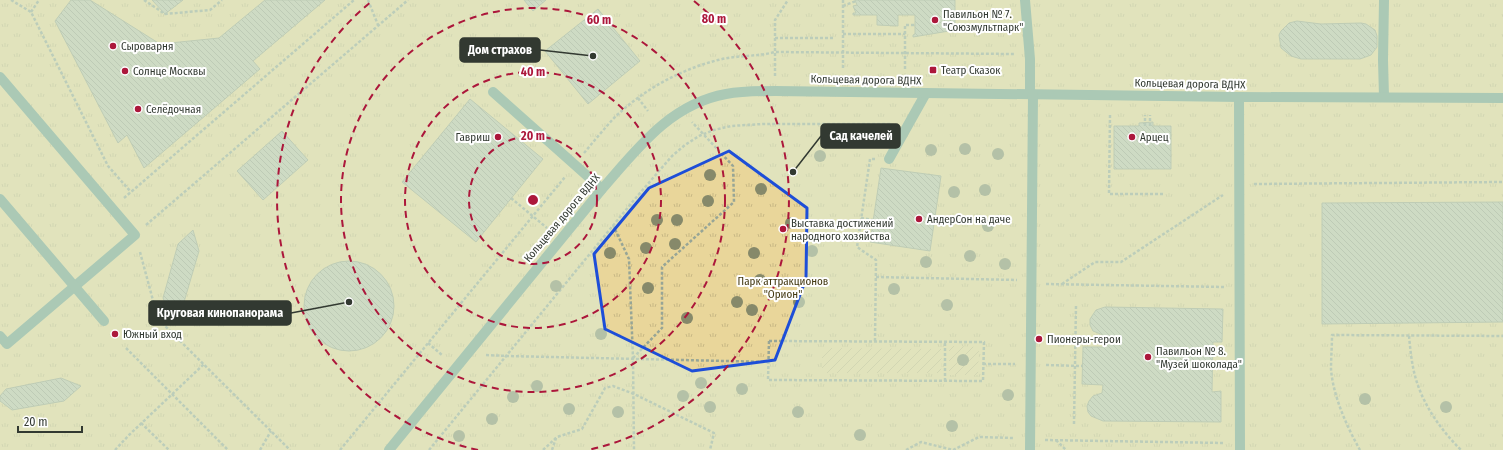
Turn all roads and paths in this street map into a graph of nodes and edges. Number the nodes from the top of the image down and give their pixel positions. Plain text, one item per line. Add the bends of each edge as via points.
1 (11, 0) edge
2 (39, 0) edge
3 (144, 0) edge
4 (222, 0) edge
5 (354, 0) edge
6 (368, 0) edge
7 (408, 0) edge
8 (788, 0) edge
9 (843, 0) edge
10 (1025, 0) edge
11 (1384, 0) edge
12 (856, 2) dead end
13 (843, 6) junction
14 (31, 12) junction
15 (378, 25) junction
16 (915, 25) dead end
17 (843, 34) junction
18 (905, 34) junction
19 (775, 38) junction
20 (833, 38) dead end
21 (775, 52) junction
22 (843, 53) junction
23 (905, 53) junction
24 (1030, 59) junction
25 (843, 68) dead end
26 (905, 69) dead end
27 (0, 77) edge
28 (775, 91) junction
29 (493, 92) dead end
30 (926, 93) junction
31 (1031, 94) junction
32 (1239, 97) junction
33 (1384, 97) junction
34 (638, 98) junction
35 (1503, 98) edge
36 (684, 109) junction
37 (648, 111) dead end
38 (1110, 115) dead end
39 (1145, 115) dead end
40 (1150, 115) dead end
41 (900, 124) dead end
42 (1145, 126) dead end
43 (1150, 126) dead end
44 (703, 134) junction
45 (889, 159) joint
46 (575, 164) junction
47 (1503, 182) edge
48 (1239, 184) junction
49 (602, 189) junction
50 (131, 192) junction
51 (1165, 194) dead end
52 (511, 198) dead end
53 (0, 199) edge
54 (112, 208) junction
55 (532, 216) junction
56 (861, 218) junction
57 (873, 220) dead end
58 (613, 225) junction
59 (547, 228) dead end
60 (135, 235) junction
61 (876, 277) junction
62 (1030, 282) junction
63 (1062, 284) junction
64 (74, 286) junction
65 (1239, 287) junction
66 (1076, 305) dead end
67 (104, 321) dead end
68 (0, 336) edge
69 (1409, 336) junction
70 (1503, 336) edge
71 (875, 341) junction
72 (945, 341) junction
73 (428, 343) junction
74 (126, 348) dead end
75 (468, 353) junction
76 (442, 355) dead end
77 (507, 356) junction
78 (633, 358) junction
79 (768, 362) junction
80 (204, 364) junction
81 (1047, 365) dead end
82 (1075, 366) junction
83 (1082, 366) dead end
84 (945, 381) junction
85 (171, 394) junction
86 (634, 394) junction
87 (141, 423) junction
88 (1074, 424) dead end
89 (271, 431) junction
90 (557, 437) junction
91 (1030, 439) junction
92 (1056, 440) junction
93 (1240, 446) edge
94 (115, 450) edge
95 (169, 450) edge
96 (228, 450) edge
97 (260, 450) edge
98 (290, 450) edge
99 (341, 450) edge
100 (389, 450) edge
101 (429, 450) edge
102 (543, 450) edge
103 (552, 450) edge
104 (634, 450) edge
105 (710, 450) edge
106 (906, 450) edge
107 (1030, 450) edge
108 (1066, 450) edge
109 (1360, 450) edge
110 (1461, 450) edge

1 - 14 path
2 - 14 path
3 - 4 path via 166,14 210,10
5 - 50 path
6 - 15 path
7 - 15 path
8 - 19 path via 775,20
9 - 13 path
10 - 24 street
11 - 33 street
12 - 13 path
13 - 17 path
14 - 50 path via 108,166
15 - 60 path
16 - 18 path via 905,25
17 - 18 path
17 - 22 path
18 - 23 path
19 - 20 path
19 - 21 path
21 - 22 path
21 - 28 path
21 - 34 path via 718,60 693,68 663,82
22 - 23 path
22 - 25 path
23 - 24 path via 1020,55
23 - 26 path
24 - 31 street
27 - 54 street
28 - 30 street, Кольцевая дорога ВДНХ
28 - 36 street, Кольцевая дорога ВДНХ via 725,94
29 - 46 street
30 - 31 street, Кольцевая дорога ВДНХ
30 - 45 street
31 - 32 street, Кольцевая дорога ВДНХ
31 - 62 street
32 - 33 street, Кольцевая дорога ВДНХ
32 - 48 street
33 - 35 street, Кольцевая дорога ВДНХ
34 - 37 path
34 - 46 path via 611,122
36 - 44 path
36 - 49 street, Кольцевая дорога ВДНХ via 651,134
38 - 51 path via 1109,194
39 - 42 path
40 - 43 path
41 - 44 path via 746,124
44 - 58 path via 672,156
44 - 78 path via 733,166 734,202 662,267 662,328
45 - 56 path via 870,159
46 - 49 street
46 - 55 path
47 - 48 path
48 - 63 path via 1121,262 1095,262
48 - 65 street
49 - 75 street, Кольцевая дорога ВДНХ
50 - 54 path
52 - 55 path
53 - 64 street
54 - 60 street
55 - 59 path
55 - 73 path
56 - 57 path
56 - 61 path via 857,247 876,260
58 - 77 path
58 - 78 path via 629,259
60 - 64 street
60 - 80 path via 158,319
61 - 62 path
61 - 71 path
62 - 63 path
62 - 91 street
63 - 65 path
64 - 67 street
64 - 68 street via 7,344
65 - 93 street
66 - 82 path
69 - 70 path
69 - 109 path via 1332,335 1332,370 1336,389 1346,422
69 - 110 path via 1413,368 1429,410 1440,427
71 - 72 path
71 - 79 path via 769,341
72 - 84 path
72 - 84 path via 984,342 984,381
73 - 76 path
73 - 99 path
74 - 85 path
75 - 77 path
75 - 100 street, Кольцевая дорога ВДНХ
77 - 78 path
77 - 101 path
78 - 79 path
78 - 86 path
79 - 84 path via 768,380
80 - 85 path
80 - 89 path
81 - 82 path
82 - 83 path
82 - 88 path
85 - 87 path
85 - 96 path
86 - 90 path via 613,386 605,388 582,429
86 - 104 path
86 - 105 path via 714,433
87 - 94 path
87 - 95 path
89 - 97 path
89 - 98 path
90 - 102 path
90 - 103 path
91 - 92 path
91 - 106 path via 979,437 953,450 921,442
91 - 107 street
92 - 93 path
92 - 108 path

